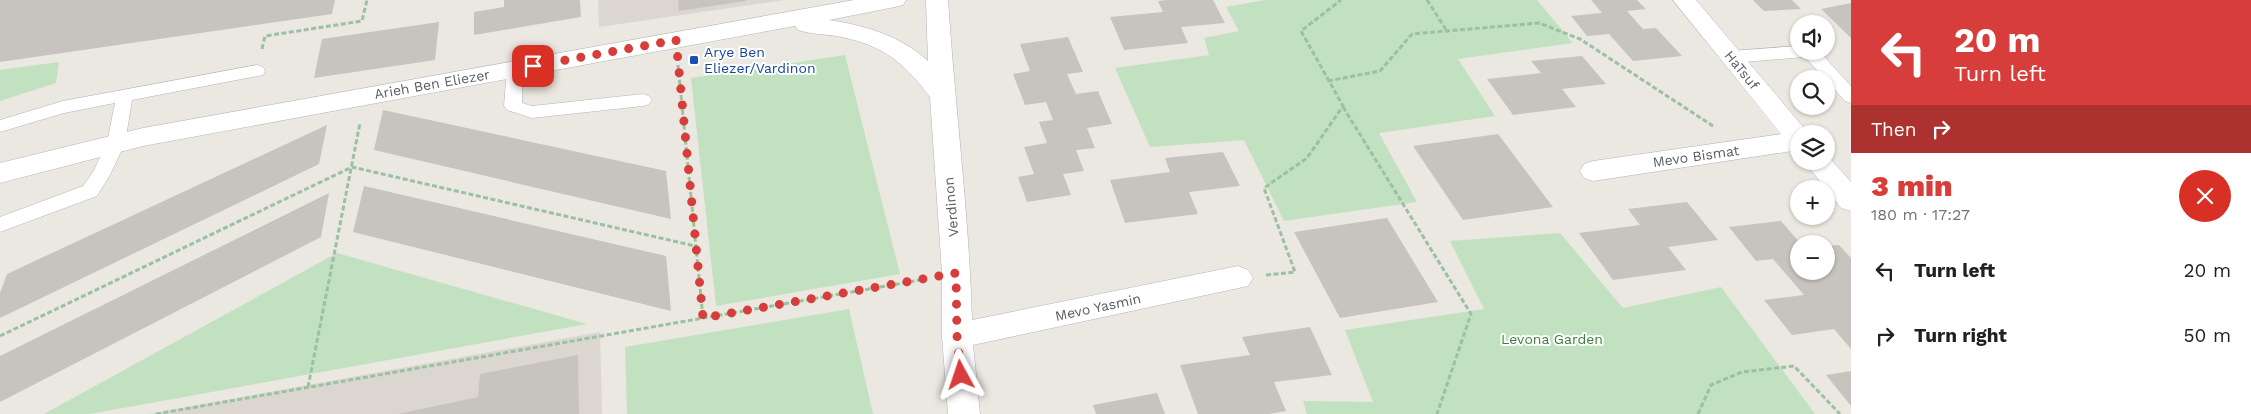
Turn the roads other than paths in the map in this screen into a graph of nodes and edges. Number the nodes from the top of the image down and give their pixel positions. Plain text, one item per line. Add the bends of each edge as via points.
1 (895, 0) edge
2 (937, 0) edge
3 (1684, 0) edge
4 (762, 25) junction
5 (1731, 57) junction
6 (515, 69) junction
7 (258, 71) road end
8 (125, 94) junction
9 (942, 96) junction
10 (1851, 97) edge
11 (643, 100) dead end
12 (0, 126) edge
13 (1790, 129) edge
14 (1790, 141) edge
15 (116, 143) junction
16 (1825, 170) edge
17 (1593, 172) dead end
18 (0, 173) edge
19 (1851, 201) edge
20 (0, 225) edge
21 (1238, 278) road end
22 (957, 336) junction
23 (964, 414) edge

1 - 4 street, Arieh Ben Eliezer
2 - 9 street, Verdinon
3 - 5 street, HaTsuf
4 - 6 street, Arieh Ben Eliezer
4 - 9 street via 816,26 870,38 904,53 920,67
5 - 10 lane via 1809,52
5 - 13 street, HaTsuf
6 - 11 lane via 513,106 532,112
6 - 15 street, Arieh Ben Eliezer
7 - 8 lane
8 - 12 lane via 63,107
8 - 15 lane
9 - 22 street, Verdinon via 956,273
14 - 17 street, Mevo Bismat
15 - 18 street, Arieh Ben Eliezer
15 - 20 lane via 101,176 90,191
16 - 19 street
21 - 22 street, Mevo Yasmin
22 - 23 street, Verdinon

